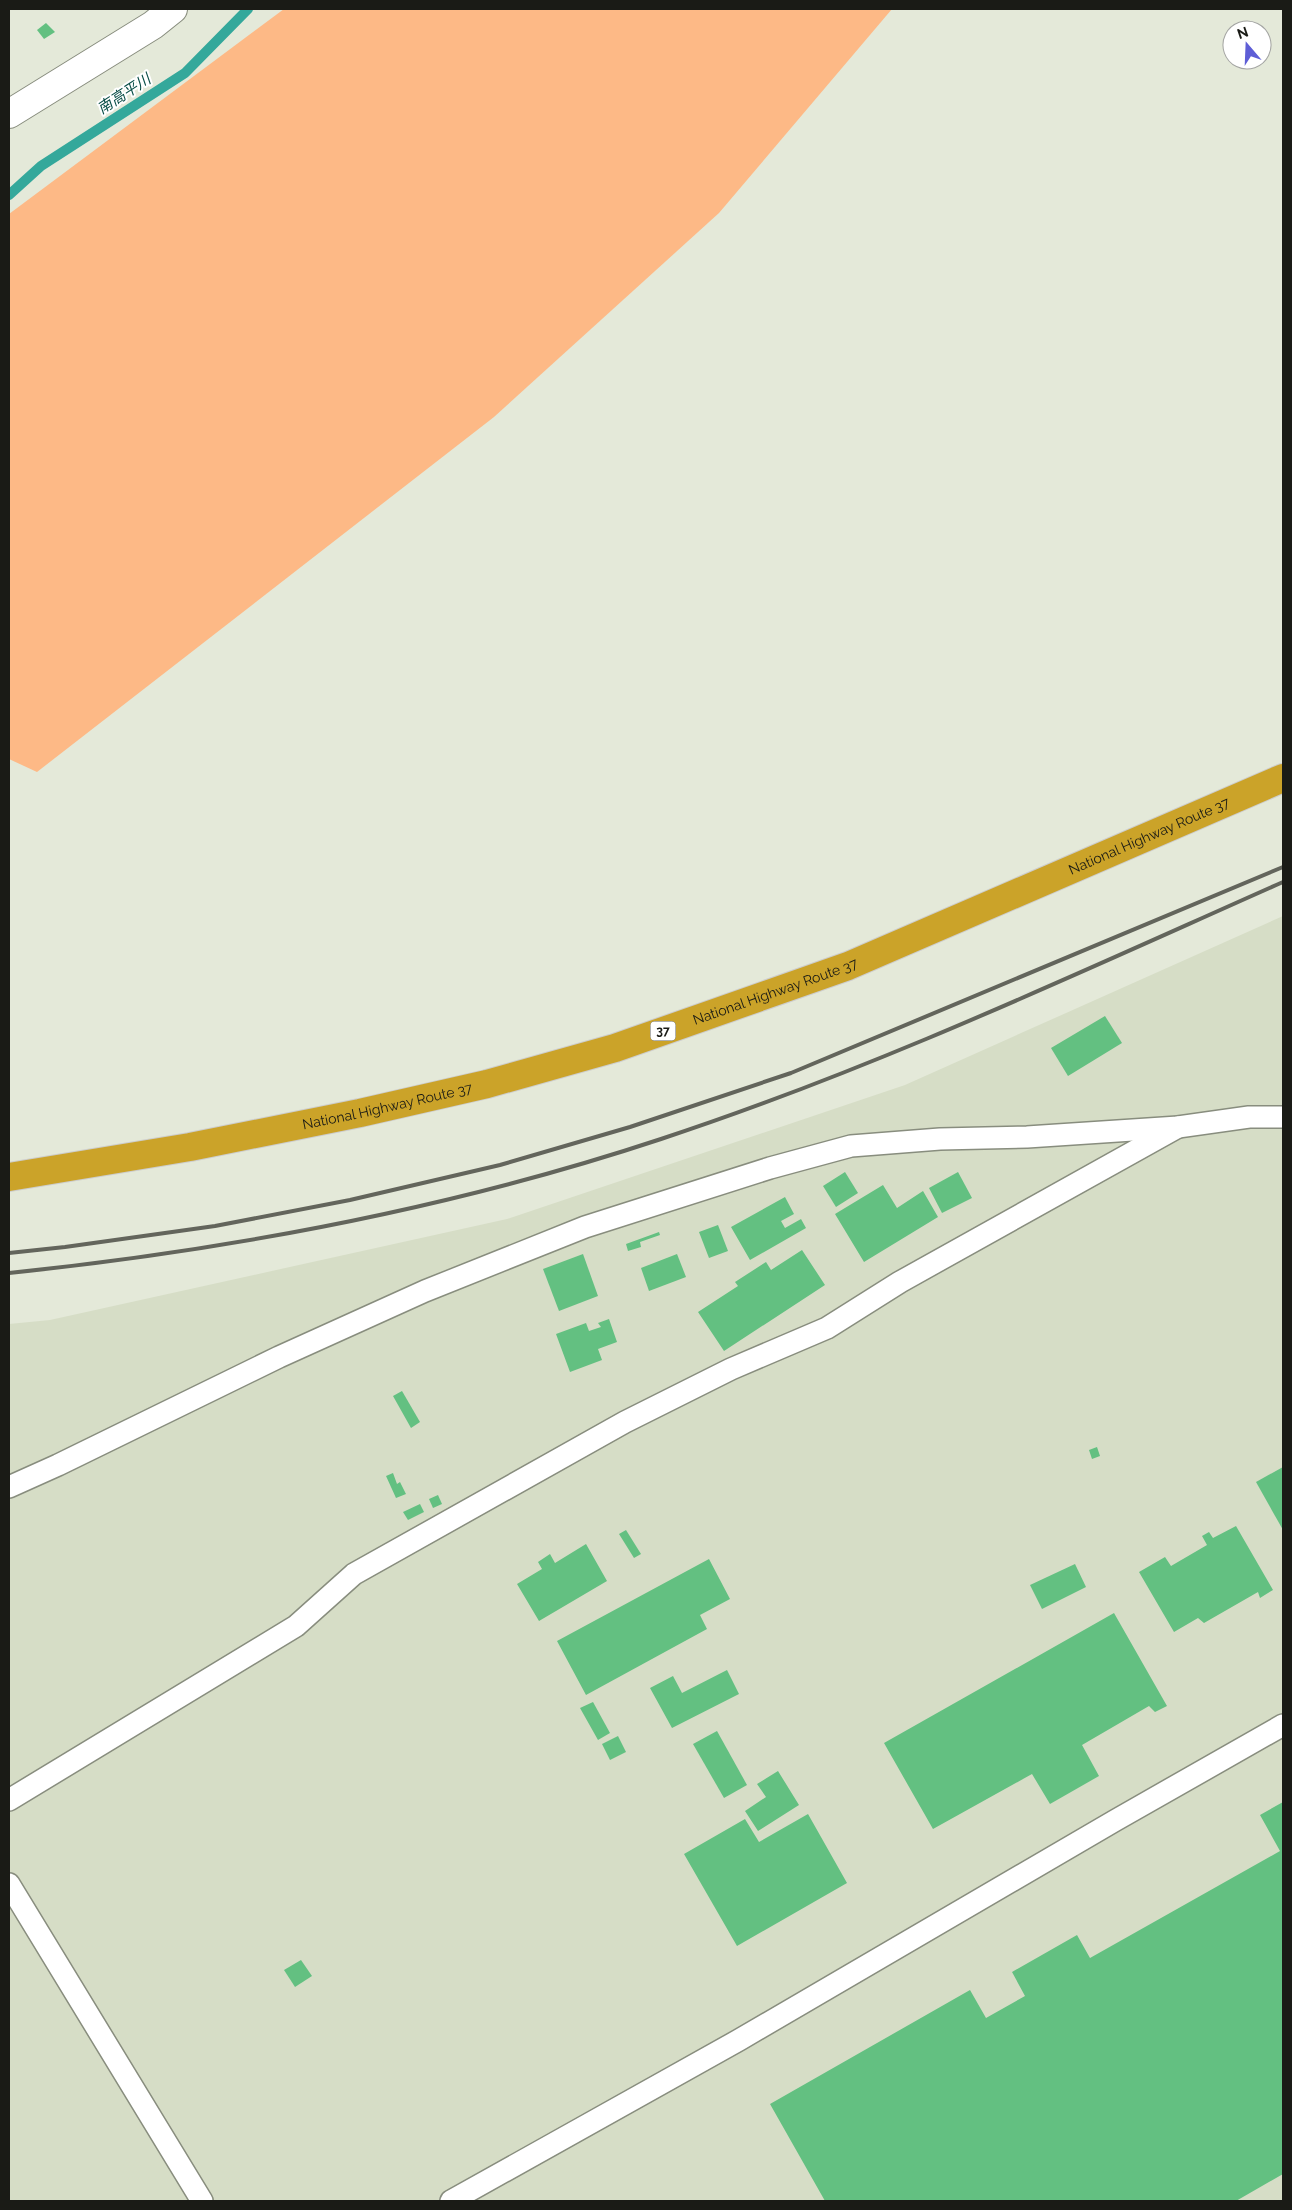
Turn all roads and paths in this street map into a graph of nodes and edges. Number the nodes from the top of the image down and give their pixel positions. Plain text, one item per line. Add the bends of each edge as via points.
1 (173, 9) edge
2 (9, 114) edge
3 (1283, 778) edge
4 (1283, 1116) edge
5 (1178, 1127) junction
6 (9, 1177) edge
7 (9, 1487) edge
8 (1283, 1725) edge
9 (9, 1800) edge
10 (9, 1884) edge
11 (202, 2201) edge
12 (451, 2201) edge

1 - 2 street via 153,25
3 - 6 highway, National Highway Route 37 / 37 via 848,966 615,1048 487,1084 360,1113 190,1147
4 - 5 lane via 1249,1117
5 - 7 lane via 851,1146 770,1168 585,1227 425,1291 279,1357
5 - 9 lane via 900,1282 827,1328 731,1369 625,1422 354,1574 296,1626
8 - 12 lane via 739,2040
10 - 11 lane

